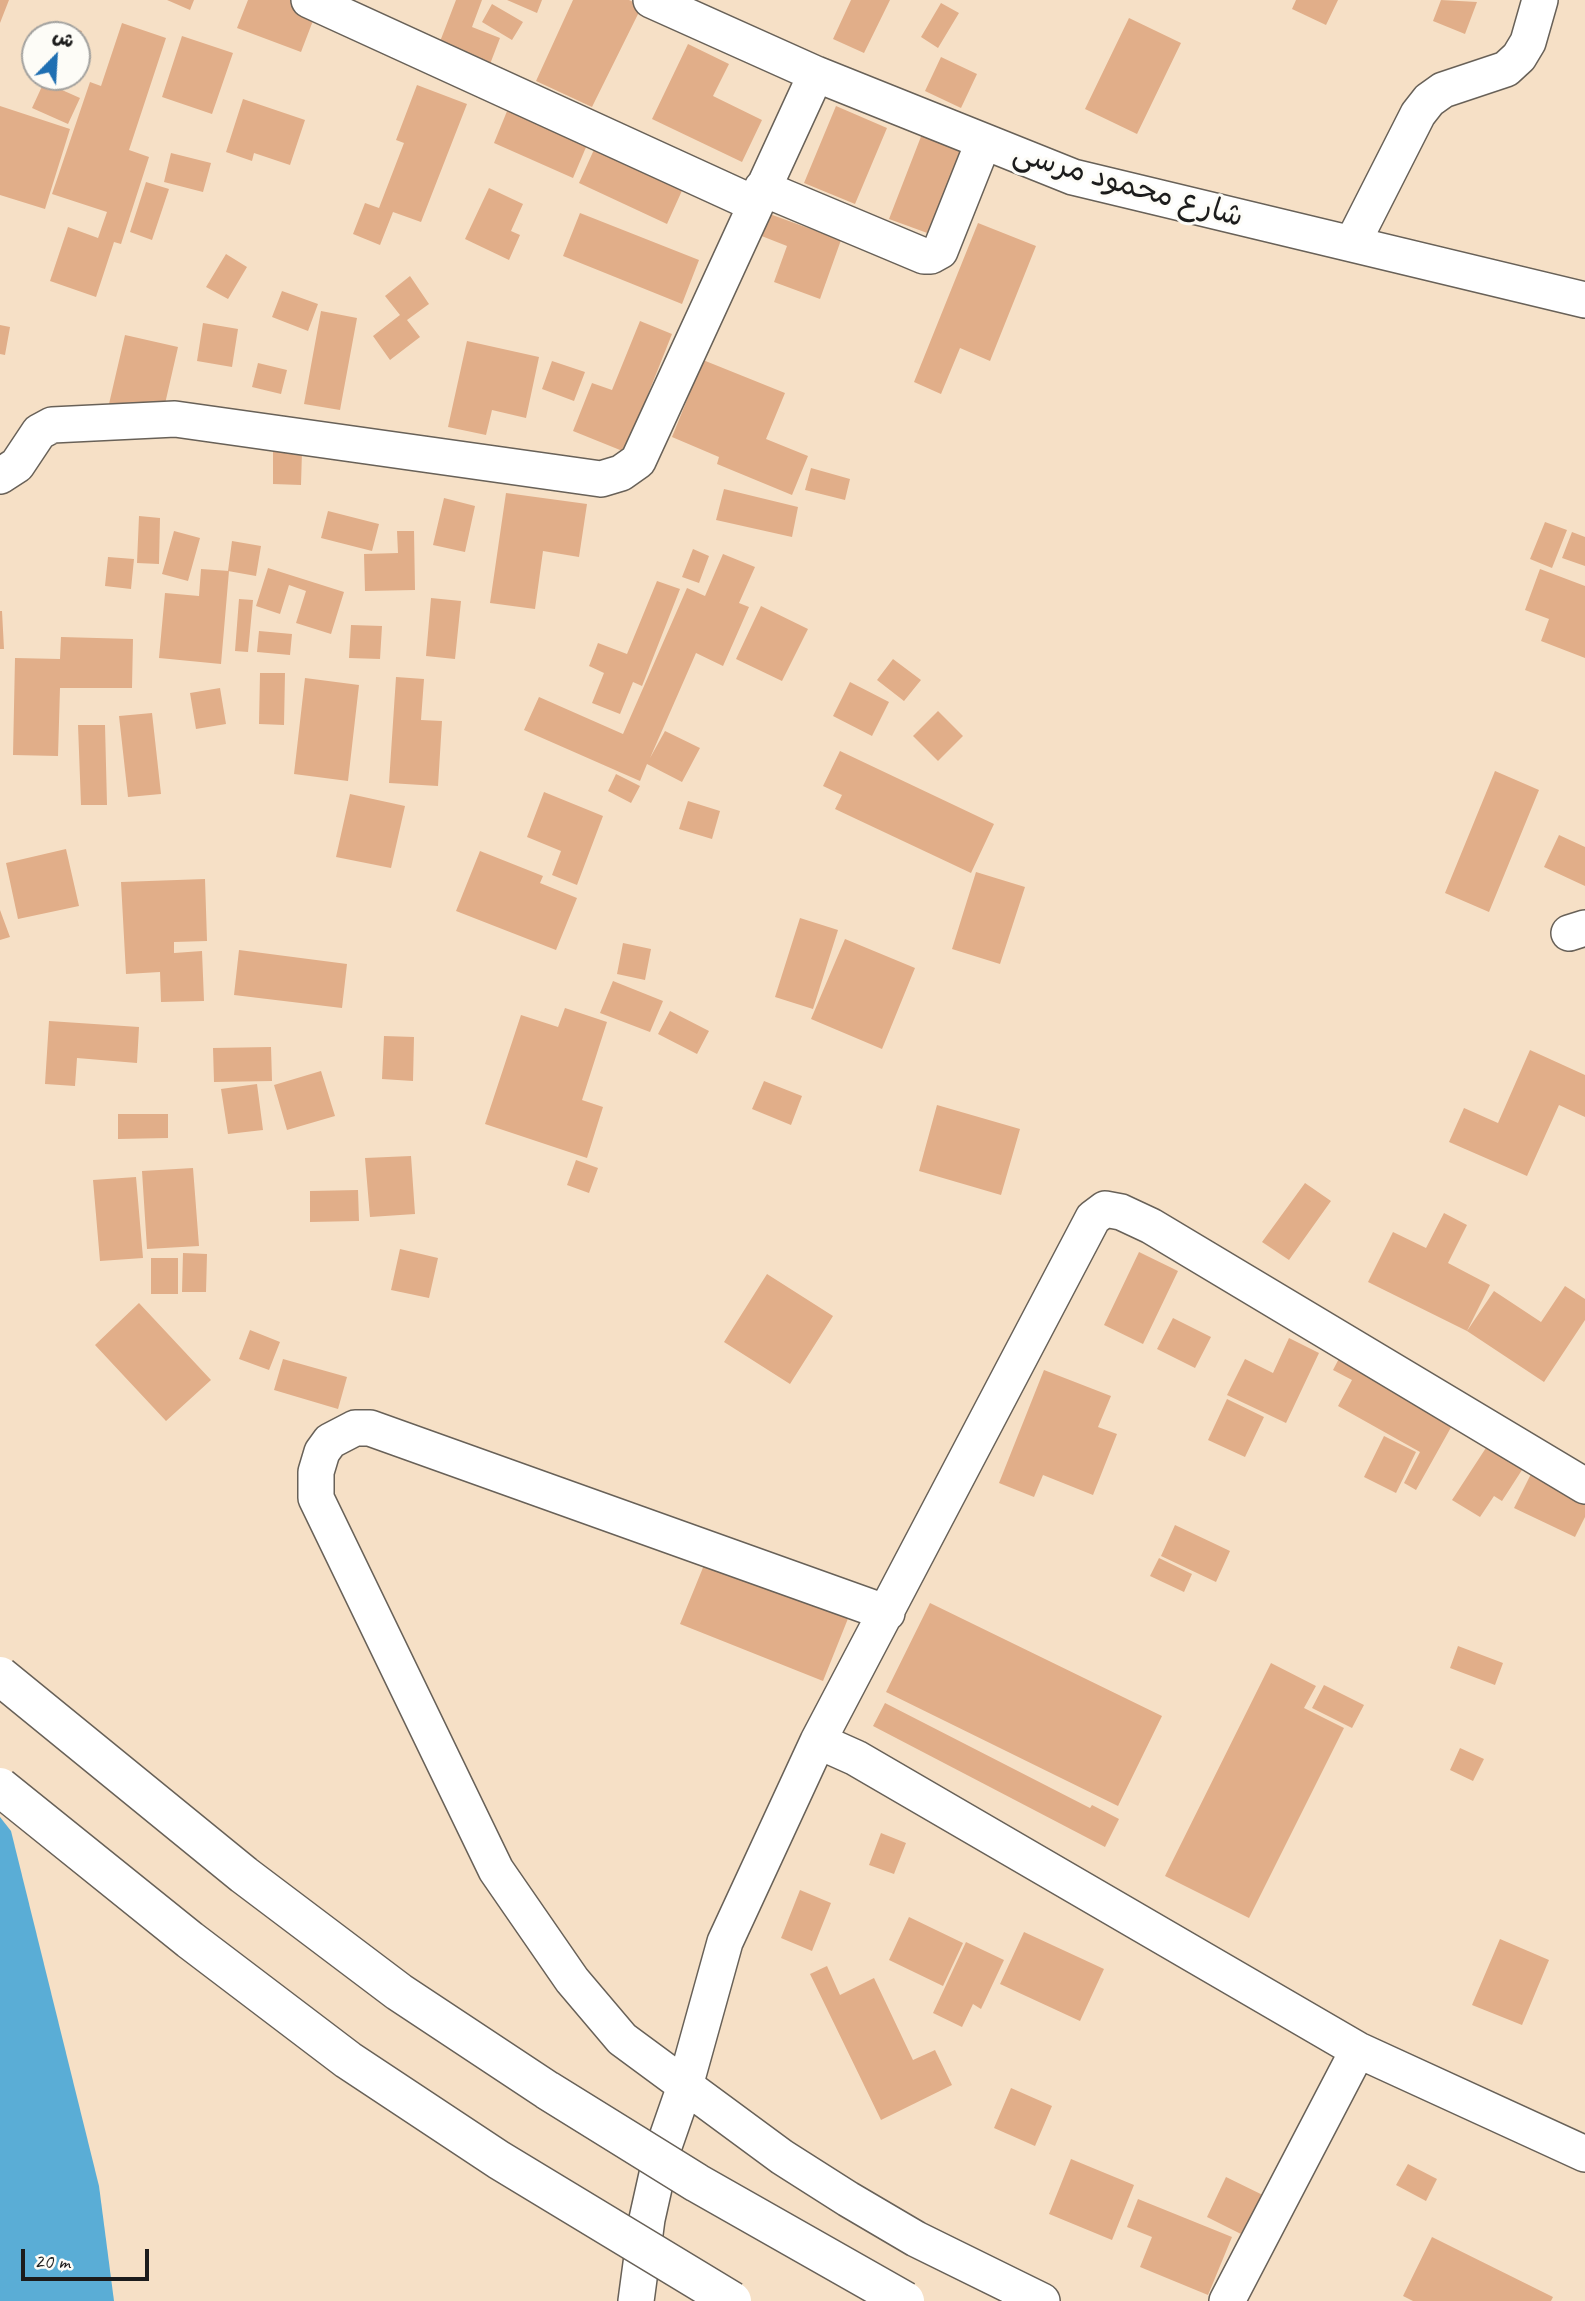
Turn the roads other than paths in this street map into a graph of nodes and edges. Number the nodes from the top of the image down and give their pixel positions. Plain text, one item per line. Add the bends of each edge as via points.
1 (309, 0) edge
2 (651, 0) edge
3 (1540, 0) edge
4 (816, 74) junction
5 (983, 143) junction
6 (759, 196) junction
7 (1352, 244) junction
8 (1585, 300) edge
9 (0, 476) edge
10 (1585, 1486) edge
11 (887, 1612) junction
12 (0, 1676) edge
13 (818, 1741) junction
14 (0, 1787) edge
15 (1358, 2050) junction
16 (685, 2086) junction
17 (1585, 2154) edge
18 (636, 2301) edge
19 (732, 2301) edge
20 (905, 2301) edge
21 (1042, 2301) edge
22 (1227, 2301) edge

1 - 6 street
2 - 4 street, شارع محمود مرسى
3 - 7 street via 1520,57 1506,69 1443,90 1429,100
4 - 5 street, شارع محمود مرسى
4 - 6 street
5 - 6 street via 940,251 931,256
5 - 7 street, شارع محمود مرسى via 1073,177
6 - 9 street via 638,461 621,473 601,479 175,419 52,425 39,432 17,465
7 - 8 street, شارع محمود مرسى
10 - 11 street via 1150,1226 1105,1209 1093,1218
11 - 13 street
11 - 16 street via 370,1428 341,1433 322,1452 316,1498 496,1870 572,1980 622,2039
12 - 20 main road, bridge via 244,1875 399,1992 697,2183
13 - 15 street via 856,1758
13 - 16 street via 725,1942
14 - 19 main road, bridge via 348,2060 499,2160
15 - 17 street
15 - 22 street
16 - 18 street via 662,2152
16 - 21 street via 848,2199 916,2239

